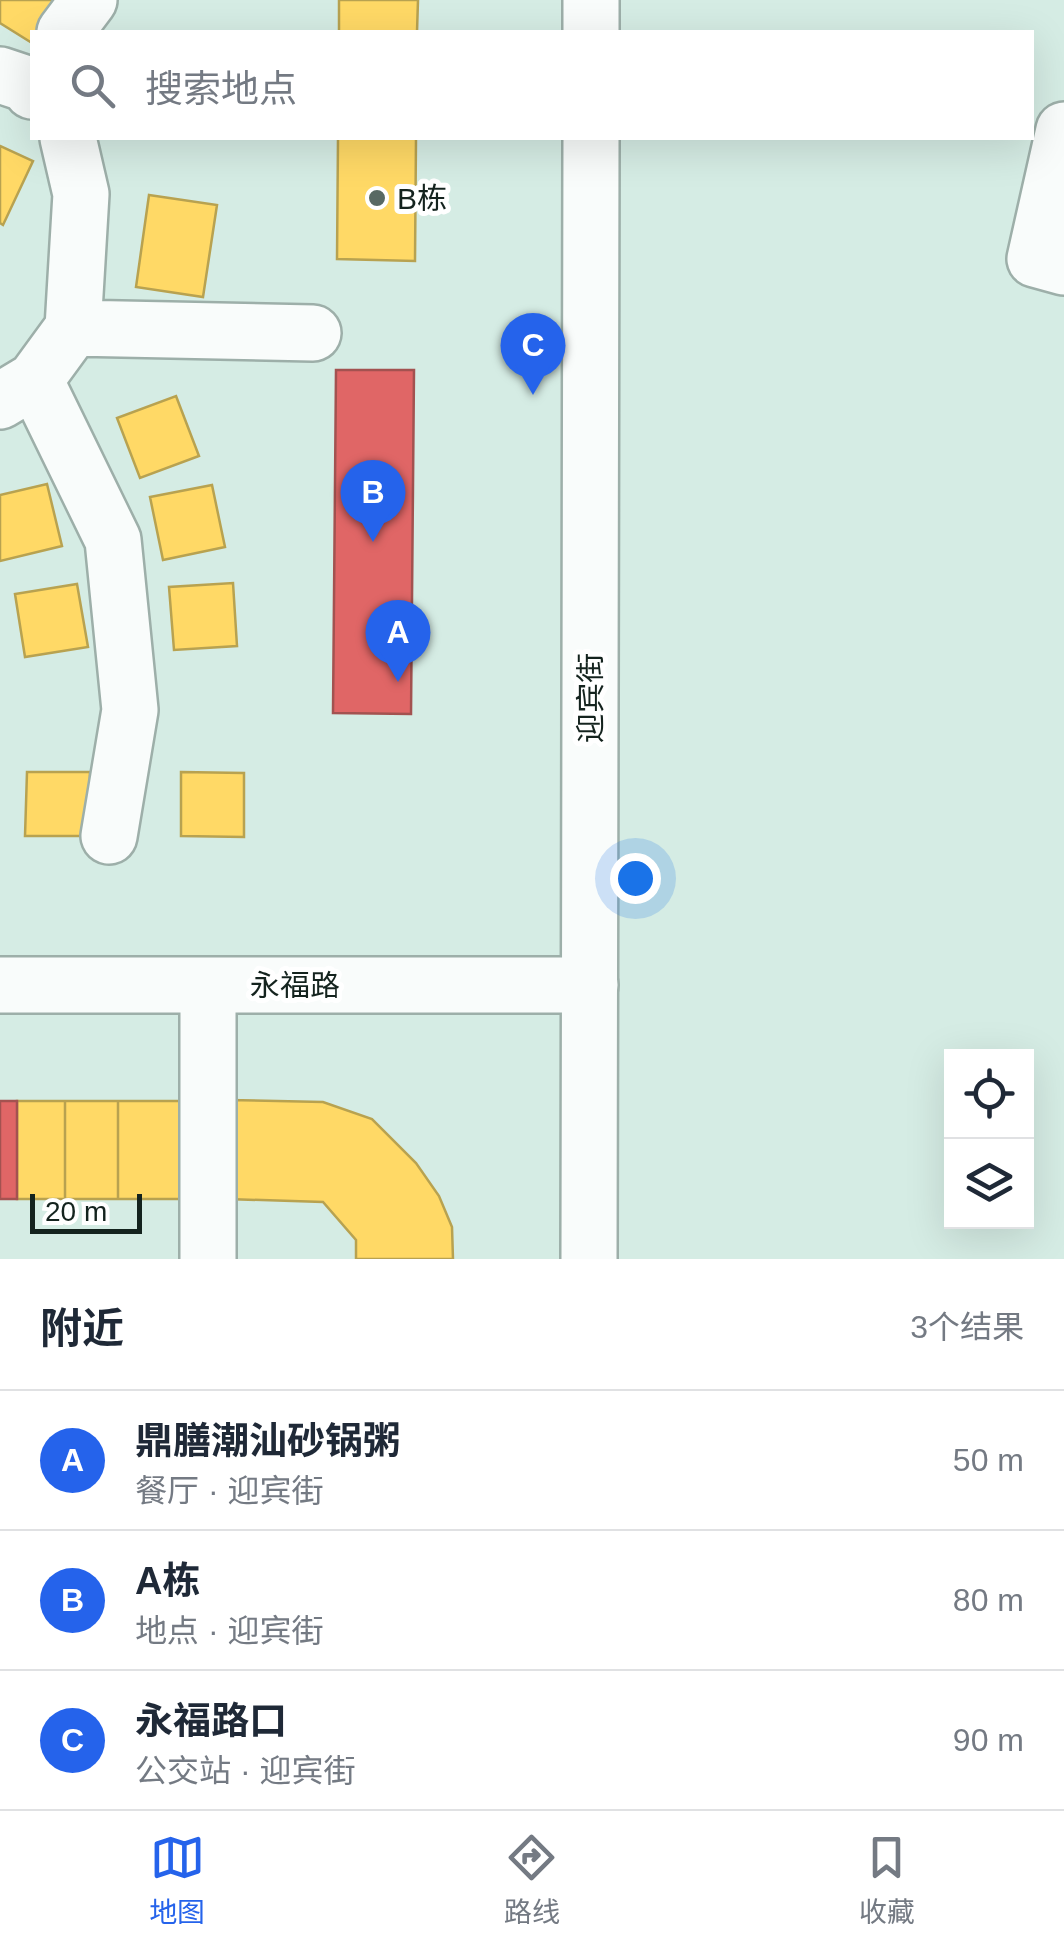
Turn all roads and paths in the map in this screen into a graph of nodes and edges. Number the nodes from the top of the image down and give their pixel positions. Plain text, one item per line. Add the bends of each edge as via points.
1 (89, 0) edge
2 (592, 0) edge
3 (66, 30) edge
4 (592, 30) edge
5 (1064, 130) edge
6 (68, 140) edge
7 (591, 140) edge
8 (1064, 267) edge
9 (73, 328) junction
10 (313, 333) dead end
11 (17, 390) edge
12 (108, 836) dead end
13 (0, 985) edge
14 (208, 985) junction
15 (590, 985) junction
16 (208, 1259) edge
17 (589, 1259) edge

1 - 3 main road
2 - 4 main road
5 - 8 main road via 1035,259
6 - 9 main road via 80,194
7 - 15 main road, 迎宾街
9 - 10 main road
9 - 11 main road
11 - 12 main road via 114,540 130,710
13 - 14 main road, 永福路
14 - 15 main road, 永福路
14 - 16 main road
15 - 17 main road, 迎宾街

